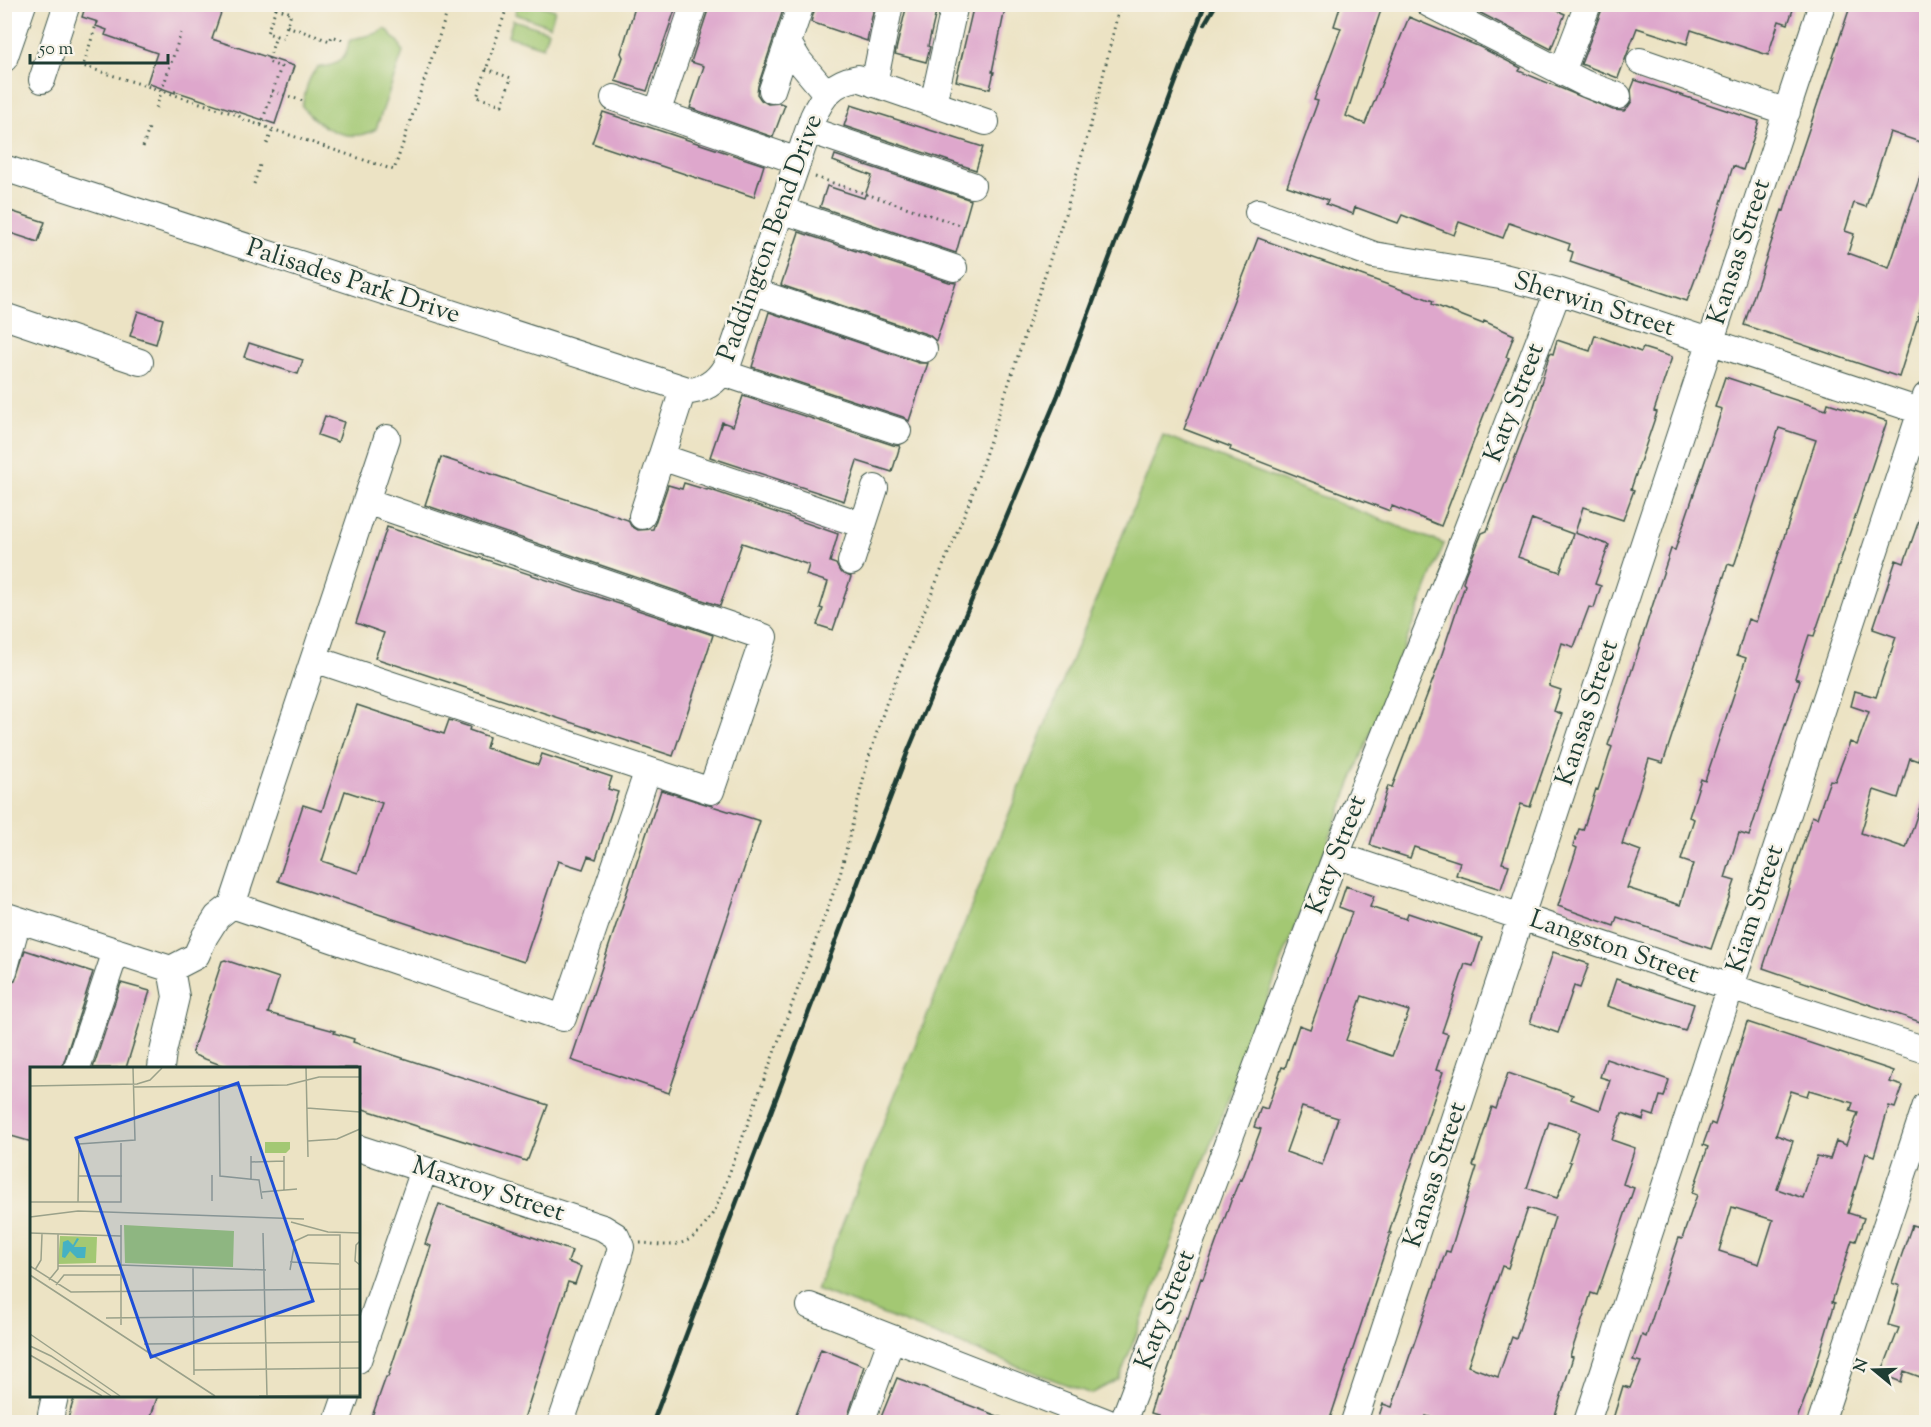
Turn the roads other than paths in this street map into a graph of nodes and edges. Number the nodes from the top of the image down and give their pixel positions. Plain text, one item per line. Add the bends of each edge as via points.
1 (23, 4) edge
2 (68, 4) edge
3 (694, 4) edge
4 (801, 4) edge
5 (890, 4) edge
6 (955, 4) edge
7 (1429, 4) edge
8 (1588, 4) edge
9 (1822, 4) edge
10 (788, 43) junction
11 (6, 48) edge
12 (1640, 61) dead end
13 (1562, 72) junction
14 (42, 80) dead end
15 (874, 84) junction
16 (832, 88) junction
17 (771, 90) dead end
18 (1618, 96) dead end
19 (614, 98) dead end
20 (933, 104) junction
21 (657, 112) junction
22 (1787, 112) junction
23 (986, 122) dead end
24 (809, 130) junction
25 (4, 168) edge
26 (804, 168) junction
27 (972, 185) dead end
28 (782, 210) junction
29 (1258, 212) dead end
30 (954, 268) dead end
31 (753, 291) junction
32 (1558, 291) junction
33 (4, 316) edge
34 (1711, 341) junction
35 (924, 349) dead end
36 (140, 362) dead end
37 (723, 373) junction
38 (692, 390) junction
39 (1925, 407) edge
40 (898, 431) dead end
41 (387, 438) dead end
42 (661, 457) junction
43 (875, 488) dead end
44 (366, 501) junction
45 (642, 516) dead end
46 (863, 525) junction
47 (851, 562) dead end
48 (314, 659) junction
49 (648, 770) junction
50 (1336, 855) junction
51 (232, 904) junction
52 (1520, 916) junction
53 (11, 918) edge
54 (116, 951) junction
55 (171, 969) junction
56 (4, 971) edge
57 (1730, 987) junction
58 (1926, 1050) edge
59 (77, 1067) edge
60 (161, 1067) edge
61 (1926, 1105) edge
62 (360, 1149) edge
63 (424, 1170) junction
64 (1916, 1170) edge
65 (810, 1306) dead end
66 (892, 1338) junction
67 (360, 1354) edge
68 (55, 1397) edge
69 (345, 1397) edge
70 (52, 1422) edge
71 (337, 1422) edge
72 (561, 1422) edge
73 (861, 1422) edge
74 (1107, 1422) edge
75 (1123, 1422) edge
76 (1354, 1422) edge
77 (1587, 1422) edge
78 (1821, 1422) edge

1 - 11 street
2 - 14 street
3 - 21 street
4 - 10 street
5 - 15 street
6 - 20 street
7 - 13 street
8 - 13 street
9 - 22 street, Kansas Street
10 - 16 street via 799,61
10 - 17 street
12 - 22 street
13 - 18 street
15 - 16 street via 858,78
15 - 20 street
16 - 24 street, Paddington Bend Drive via 820,100
19 - 21 street
20 - 23 street
21 - 26 street
22 - 34 street, Kansas Street
24 - 26 street, Paddington Bend Drive
24 - 27 street
25 - 38 street, Palisades Park Drive
26 - 28 street, Paddington Bend Drive
28 - 30 street
28 - 31 street, Paddington Bend Drive
29 - 32 street, Sherwin Street via 1374,255 1500,276
31 - 35 street
31 - 37 street, Paddington Bend Drive
32 - 34 street, Sherwin Street
32 - 50 street, Katy Street
33 - 36 street
34 - 39 street, Sherwin Street
34 - 52 street, Kansas Street
37 - 38 street, Paddington Bend Drive via 710,386
37 - 40 street
38 - 42 street
39 - 57 street, Kiam Street
41 - 44 street
42 - 45 street
42 - 46 street
43 - 46 street
44 - 48 street
44 - 49 street via 764,637 711,791
46 - 47 street
48 - 49 street
48 - 51 street
49 - 51 street via 563,1018
50 - 52 street, Langston Street
50 - 75 street, Katy Street
51 - 55 street via 217,917 196,956
52 - 57 street, Langston Street
52 - 76 street, Kansas Street
53 - 54 street
53 - 56 street
54 - 55 street
54 - 59 street
55 - 60 street via 176,997
57 - 58 street, Langston Street
57 - 77 street, Kiam Street
61 - 64 street
62 - 63 street, Maxroy Street
63 - 67 street
63 - 72 street, Maxroy Street via 603,1227 618,1241
64 - 78 street
65 - 66 street
66 - 73 street
66 - 74 street
68 - 70 street
69 - 71 street

